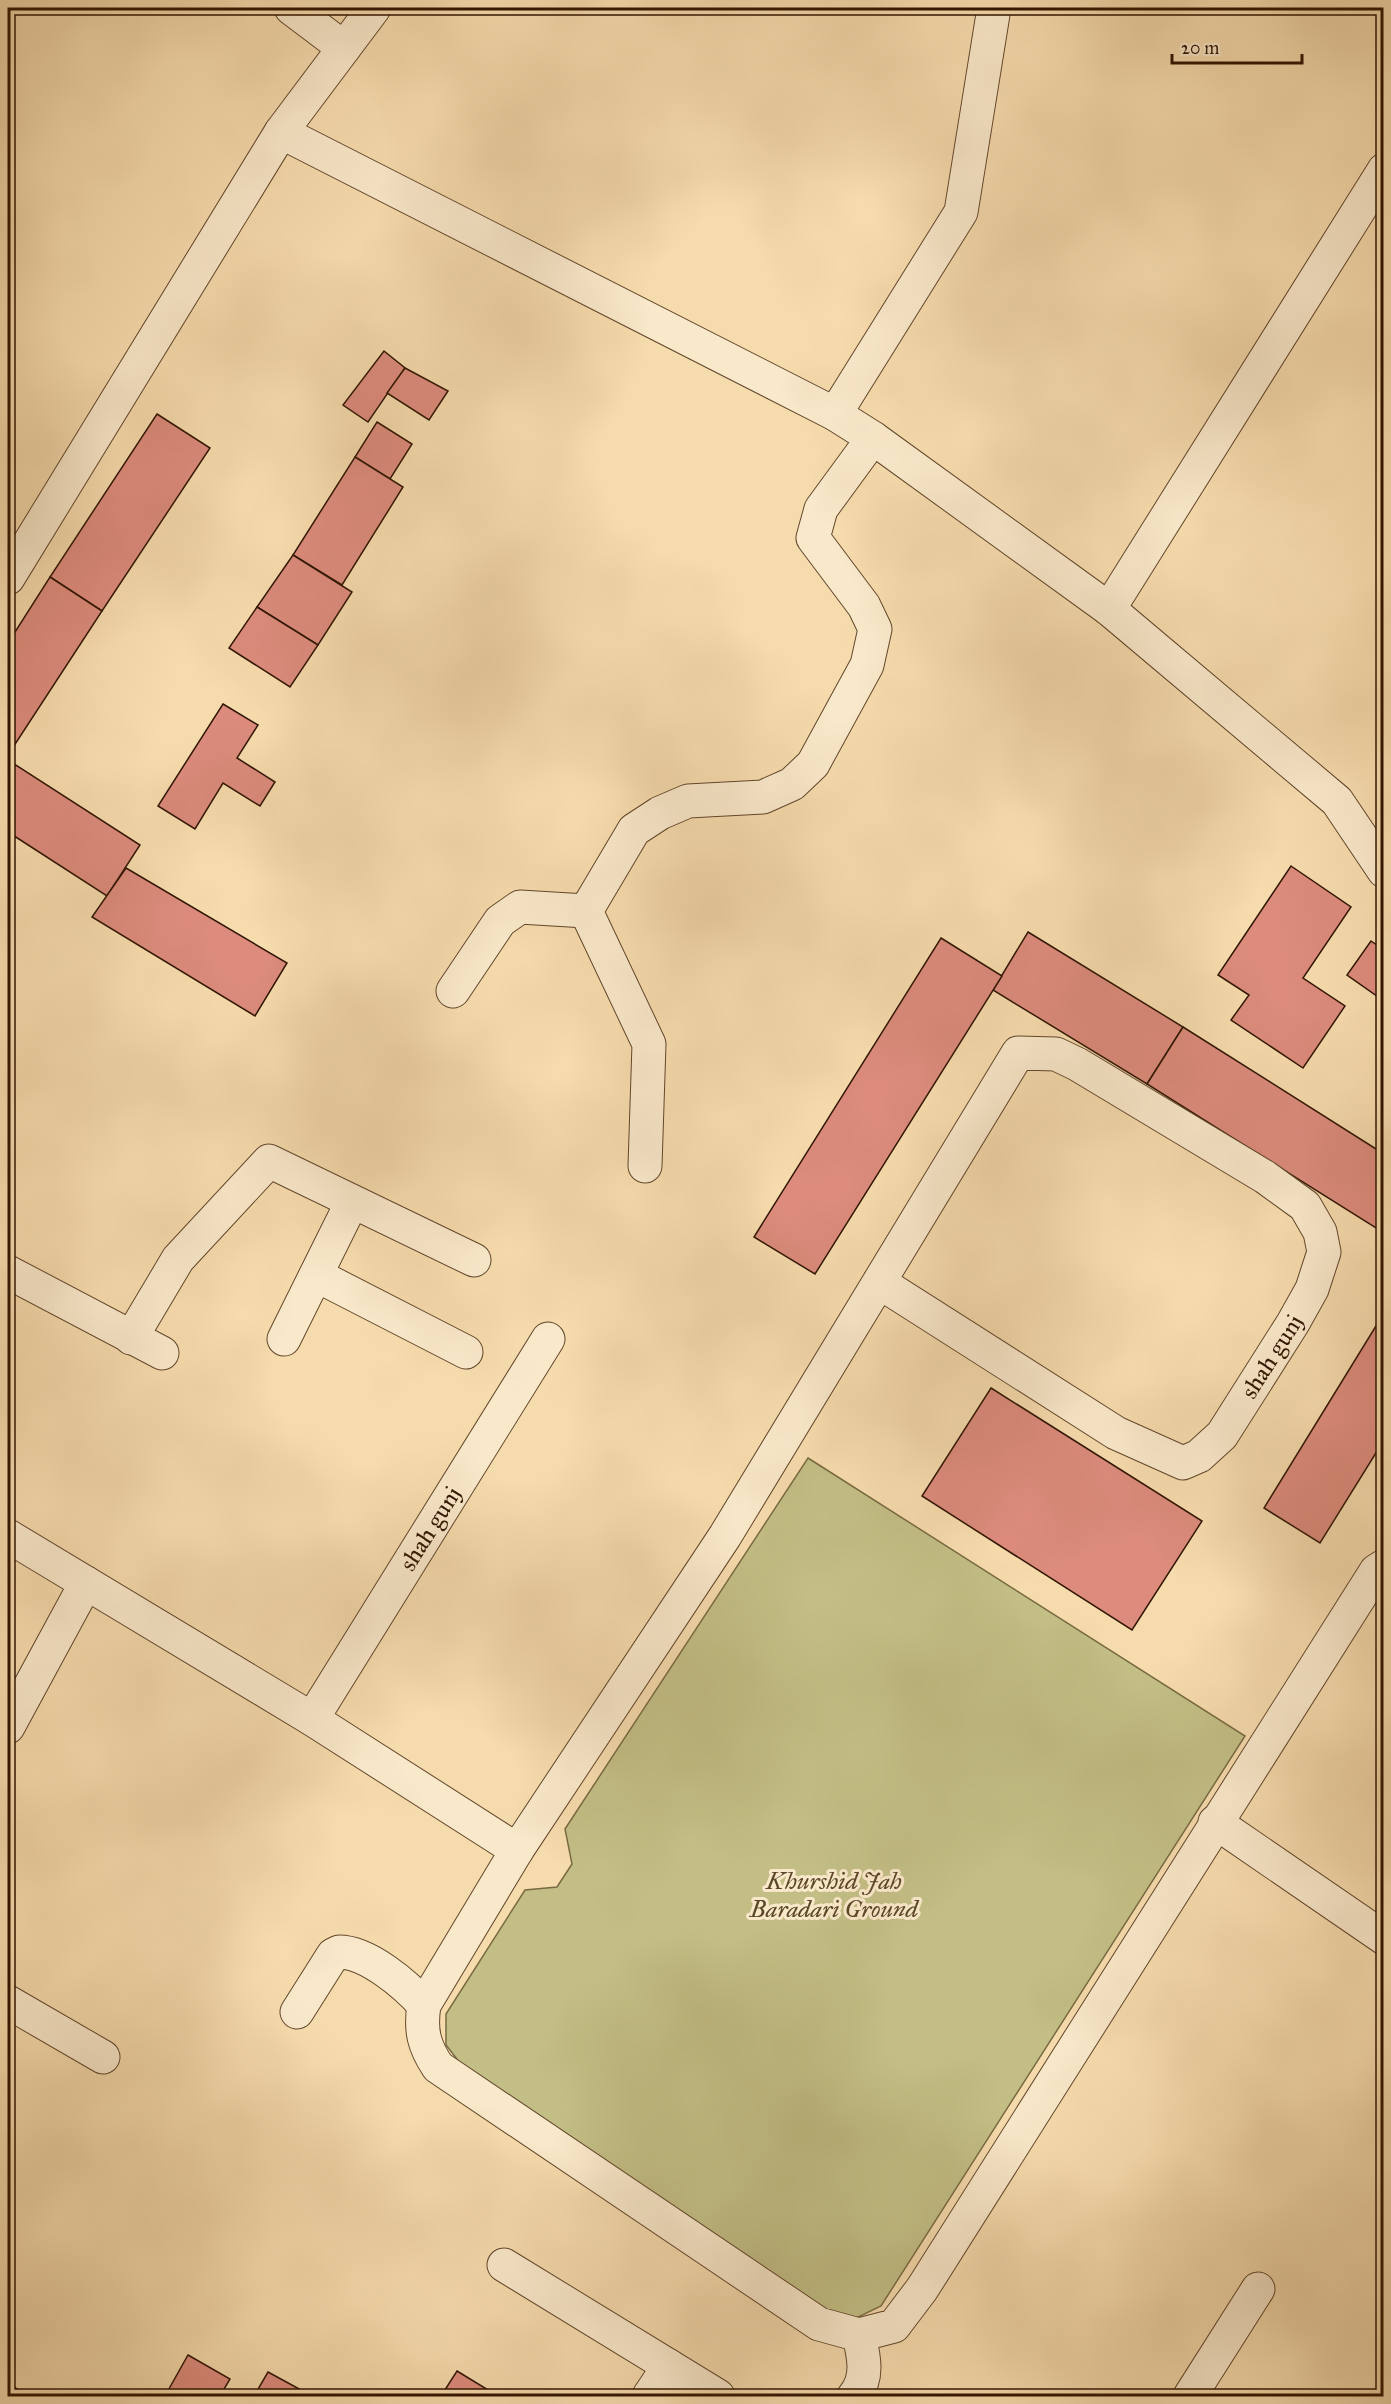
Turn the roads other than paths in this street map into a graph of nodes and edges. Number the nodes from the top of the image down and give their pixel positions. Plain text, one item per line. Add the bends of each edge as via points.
1 (291, 8) edge
2 (374, 8) edge
3 (994, 8) edge
4 (344, 48) junction
5 (281, 132) junction
6 (1383, 170) edge
7 (835, 414) junction
8 (873, 438) junction
9 (8, 579) edge
10 (1109, 609) junction
11 (1383, 871) edge
12 (586, 911) junction
13 (453, 992) dead end
14 (645, 1166) dead end
15 (352, 1202) junction
16 (474, 1260) dead end
17 (8, 1272) edge
18 (315, 1275) junction
19 (879, 1282) junction
20 (131, 1338) junction
21 (284, 1339) dead end
22 (548, 1339) dead end
23 (466, 1352) dead end
24 (162, 1353) dead end
25 (8, 1536) edge
26 (1383, 1566) edge
27 (86, 1583) junction
28 (312, 1719) junction
29 (8, 1727) edge
30 (1215, 1822) junction
31 (518, 1850) junction
32 (1383, 1938) edge
33 (8, 2002) edge
34 (424, 2005) junction
35 (297, 2012) dead end
36 (103, 2057) dead end
37 (504, 2265) dead end
38 (1258, 2289) dead end
39 (859, 2335) junction
40 (669, 2367) junction
41 (649, 2397) edge
42 (718, 2397) edge
43 (854, 2397) edge
44 (1190, 2397) edge

1 - 4 street
2 - 4 street
3 - 7 street via 961,213
4 - 5 street
5 - 7 street
5 - 9 street
6 - 10 street
7 - 8 street
8 - 10 street
8 - 12 street via 821,509 813,538 864,606 875,629 867,665 813,764 792,784 763,797 688,801 660,813 634,830
10 - 11 street via 1337,801
12 - 13 street via 520,907 500,921
12 - 14 street via 649,1044
15 - 16 street
15 - 18 street
15 - 20 street via 269,1161 178,1259
17 - 20 street
18 - 21 street
18 - 23 street
19 - 19 street, shah gunj via 1018,1053 1056,1054 1077,1064 1265,1177 1305,1206 1320,1232 1324,1252 1312,1289 1222,1435 1199,1456 1184,1463 1116,1433
19 - 31 street via 725,1536
20 - 24 street
22 - 28 street, shah gunj
25 - 27 street
26 - 30 street via 1376,1571
27 - 28 street
27 - 29 street
28 - 31 street
30 - 32 street
30 - 39 street via 922,2289 894,2326
31 - 34 street
33 - 36 street
34 - 35 street via 408,1988 361,1956 339,1952
34 - 39 street via 421,2028 426,2049 438,2067 819,2324
37 - 40 street
38 - 44 street
39 - 43 street via 866,2364
40 - 41 street
40 - 42 street

